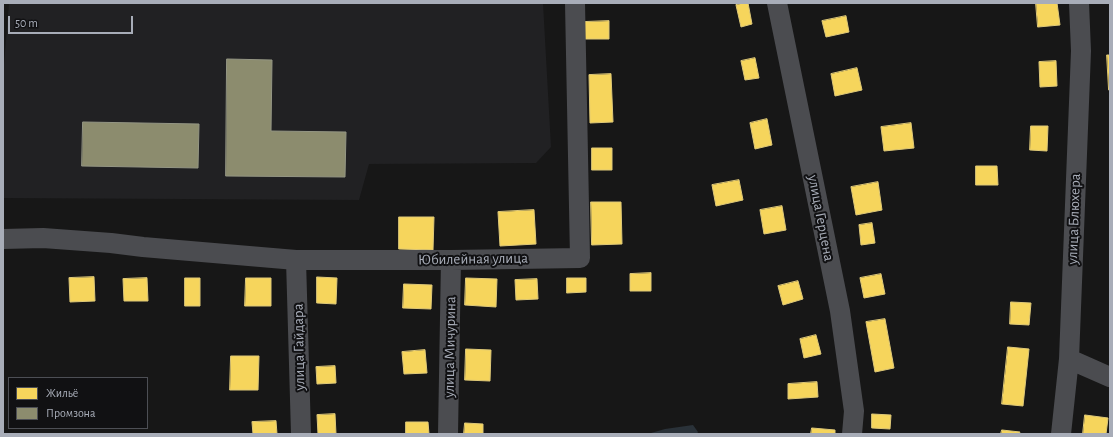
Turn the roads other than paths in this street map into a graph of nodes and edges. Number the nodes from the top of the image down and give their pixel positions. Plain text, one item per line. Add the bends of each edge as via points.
1 (575, 3) edge
2 (777, 3) edge
3 (1078, 3) edge
4 (3, 239) edge
5 (296, 260) junction
6 (451, 260) junction
7 (1069, 359) junction
8 (1110, 377) edge
9 (301, 434) edge
10 (448, 434) edge
11 (852, 434) edge
12 (1061, 434) edge

1 - 6 street, Юбилейная улица via 580,258
2 - 11 street, улица Герцена via 840,311 854,411
3 - 7 street, улица Блюхера via 1081,51
4 - 5 street, Юбилейная улица via 43,238
5 - 6 street, Юбилейная улица
5 - 9 street, улица Гайдара
6 - 10 street, улица Мичурина
7 - 8 street
7 - 12 street, улица Блюхера

